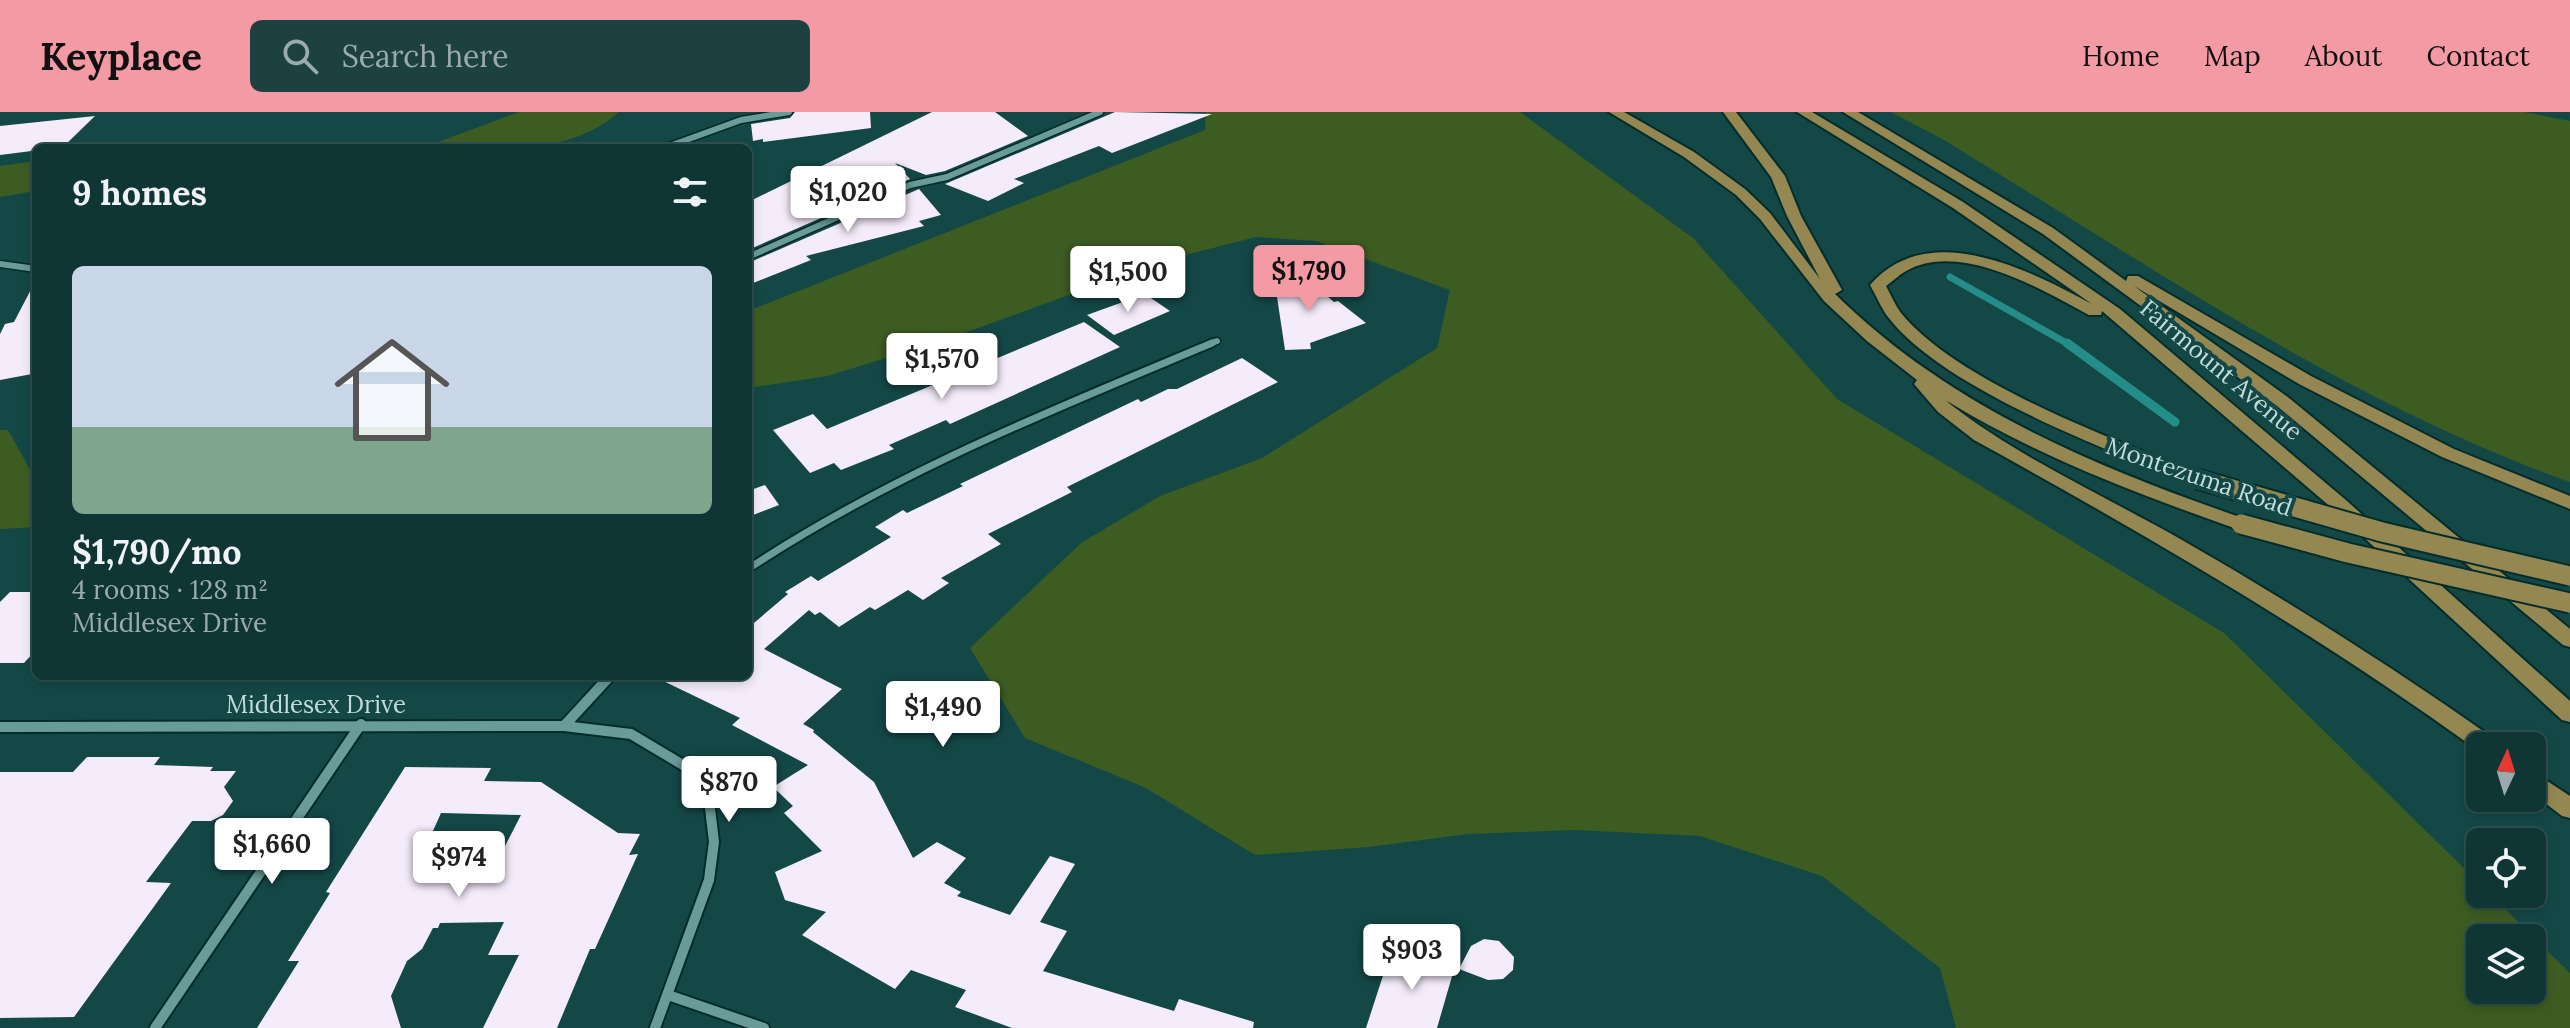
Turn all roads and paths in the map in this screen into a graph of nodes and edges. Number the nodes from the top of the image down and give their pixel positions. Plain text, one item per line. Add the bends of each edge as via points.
1 (789, 112) edge
2 (1100, 112) edge
3 (1615, 112) edge
4 (1729, 112) edge
5 (1803, 112) edge
6 (1849, 112) edge
7 (675, 144) edge
8 (2048, 231) junction
9 (752, 255) edge
10 (0, 264) edge
11 (32, 268) edge
12 (1849, 314) junction
13 (2139, 335) junction
14 (1217, 341) dead end
15 (1907, 366) junction
16 (2570, 503) edge
17 (752, 566) edge
18 (2570, 576) edge
19 (2570, 603) edge
20 (2570, 640) edge
21 (606, 680) edge
22 (2570, 714) edge
23 (361, 724) junction
24 (564, 726) junction
25 (0, 727) edge
26 (2468, 732) edge
27 (2546, 791) edge
28 (2570, 809) edge
29 (668, 995) junction
30 (155, 1028) edge
31 (655, 1028) edge
32 (764, 1028) edge

1 - 7 street via 741,120
2 - 9 street via 947,177 910,185
3 - 12 main road, Montezuma Road via 1725,179 1757,208 1820,289
4 - 12 main road via 1778,176 1819,265
5 - 13 main road, Fairmount Avenue via 1958,205 2114,312
6 - 8 main road, Fairmount Avenue
8 - 16 main road via 2305,380 2448,453
8 - 20 main road, Fairmount Avenue via 2283,402
10 - 11 street
12 - 15 main road, Montezuma Road
13 - 18 main road, bridge via 2024,275 1966,258 1910,263 1878,285 1882,301 1897,320 1975,376 2106,443 2292,509
13 - 22 main road, Fairmount Avenue via 2340,505
14 - 17 street via 918,468
15 - 19 main road, Montezuma Road, bridge via 1981,413 2115,479 2241,524
15 - 26 main road via 1944,408 1980,436 2258,591
21 - 24 street
23 - 24 street, Middlesex Drive
23 - 25 street, Middlesex Drive
23 - 30 street
24 - 29 street, Middlesex Drive via 631,734 688,768 709,800 714,842 709,880
27 - 28 main road
29 - 31 street, Middlesex Drive
29 - 32 street

